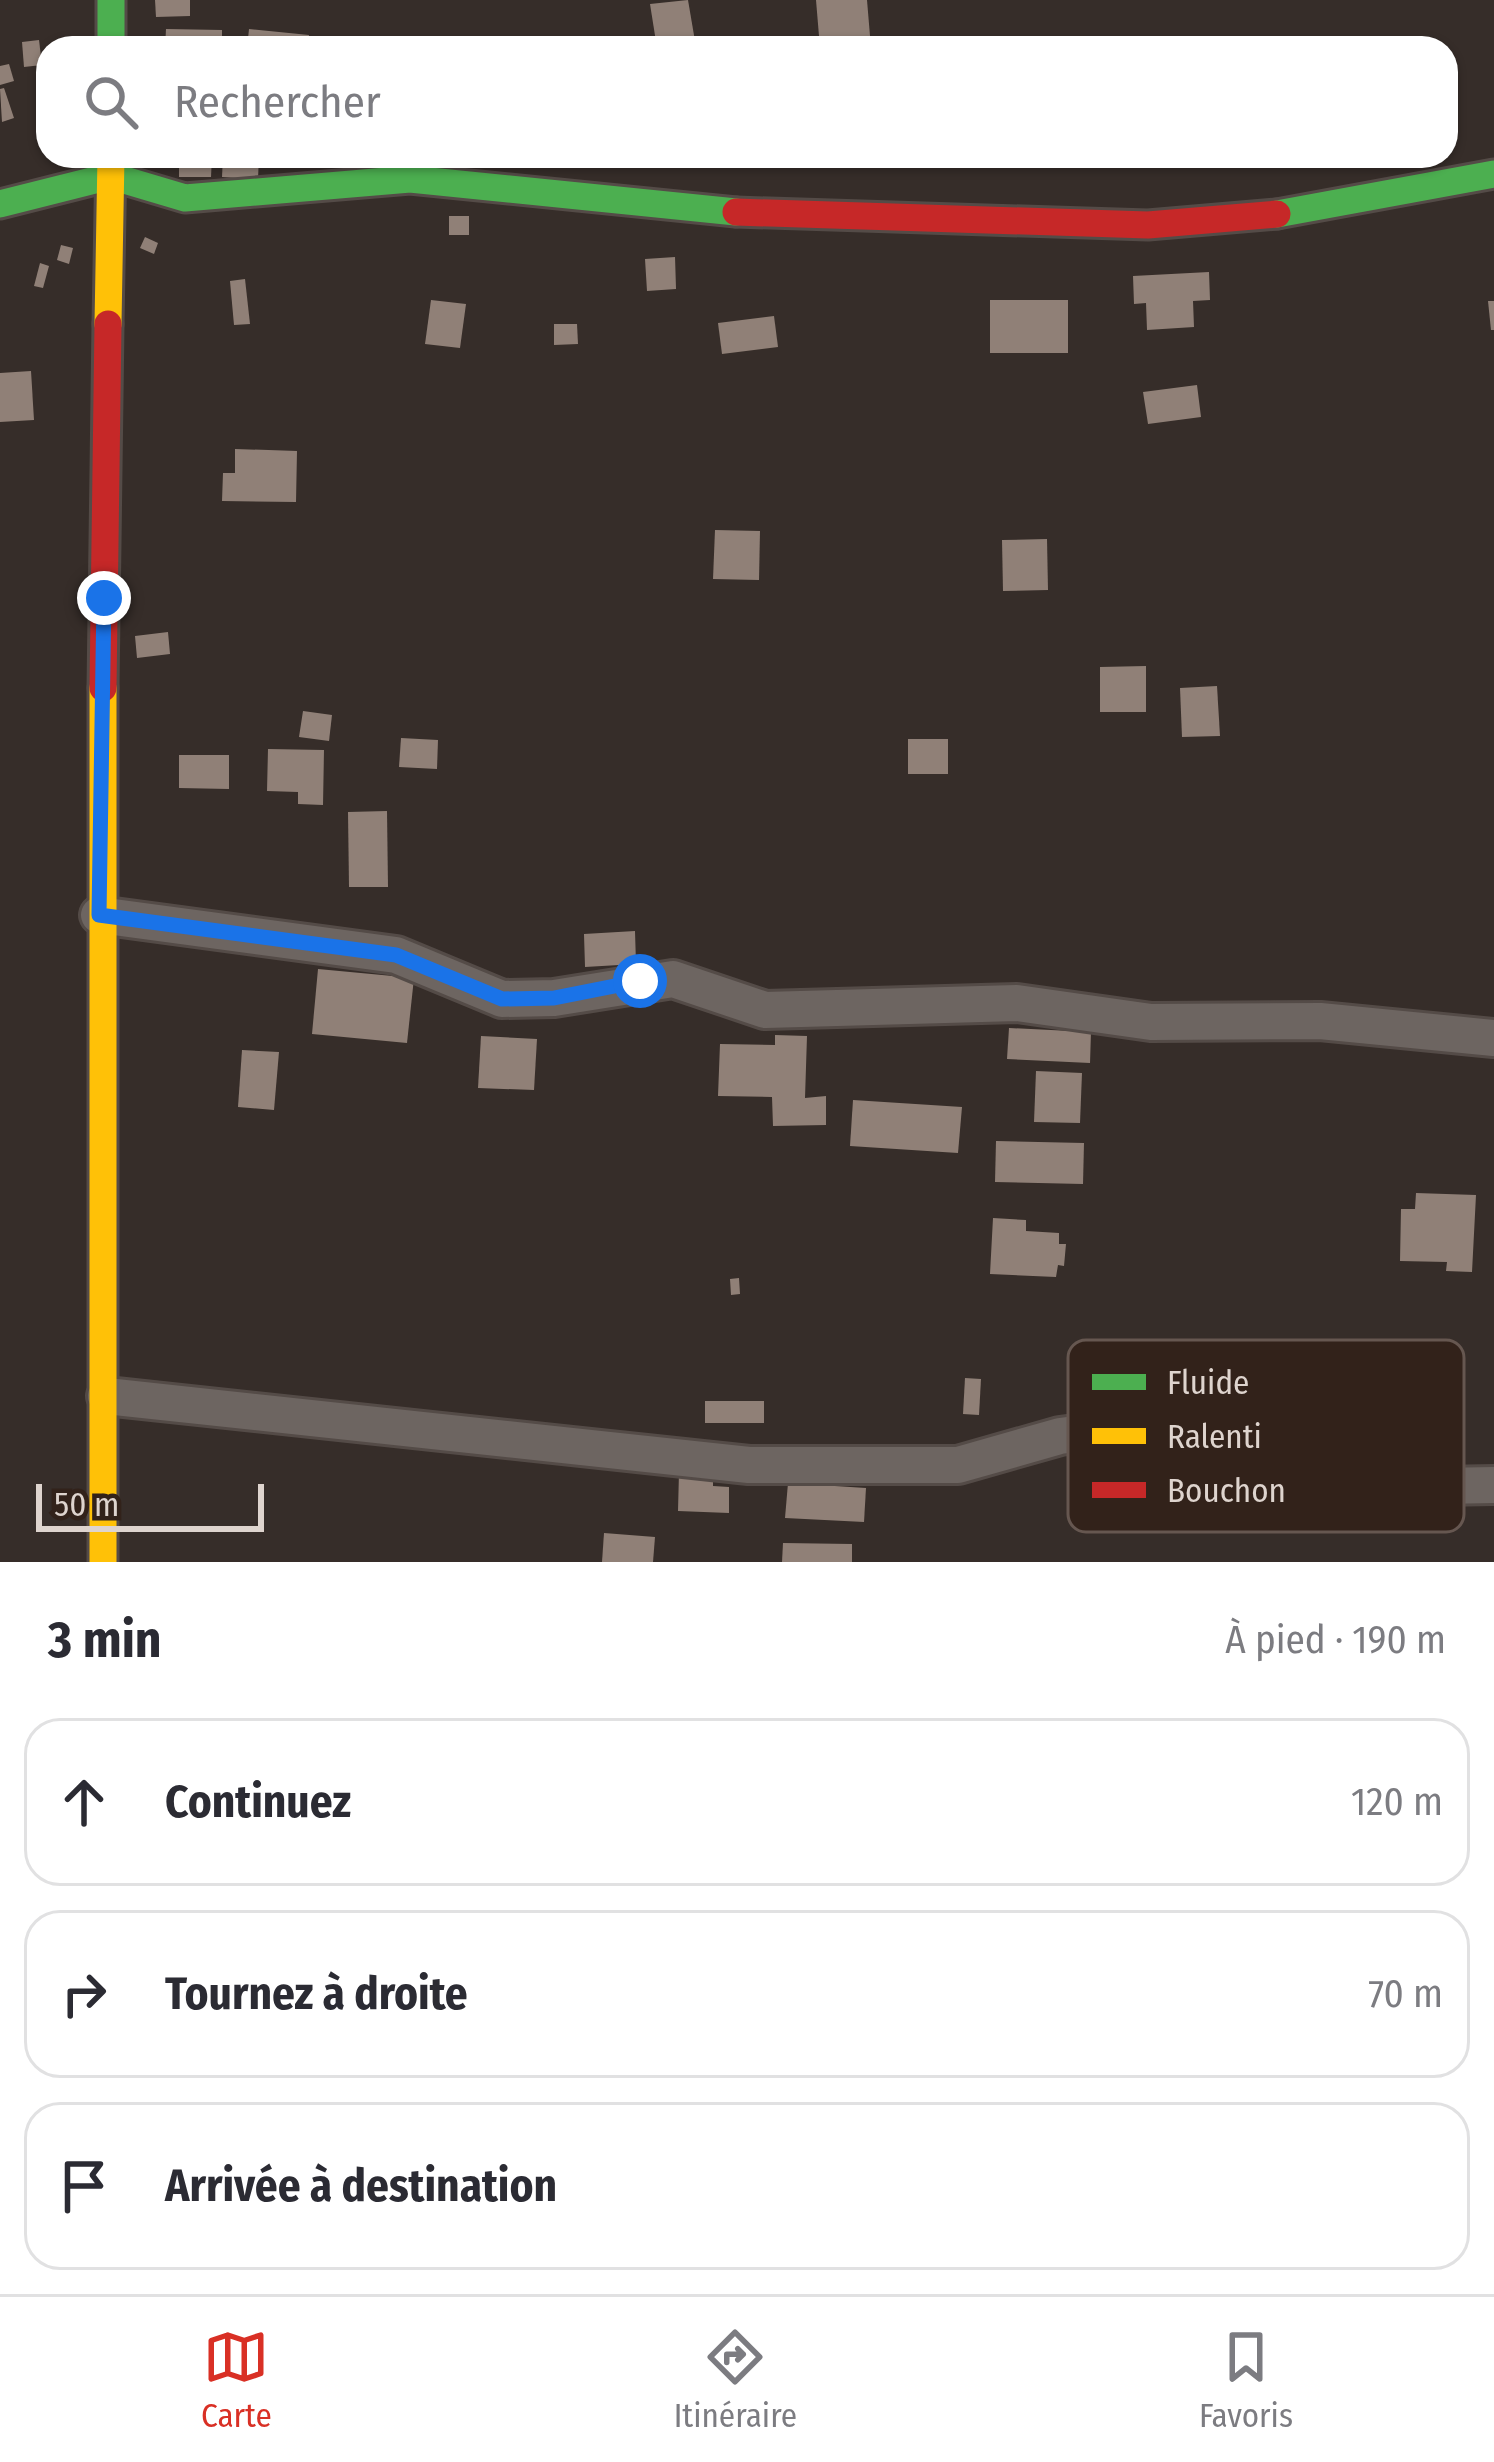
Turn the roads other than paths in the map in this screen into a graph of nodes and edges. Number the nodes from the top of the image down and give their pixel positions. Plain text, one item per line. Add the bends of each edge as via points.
1 (111, 0) edge
2 (111, 36) edge
3 (105, 168) edge
4 (111, 168) edge
5 (116, 168) edge
6 (1494, 174) edge
7 (0, 204) edge
8 (99, 915) junction
9 (1494, 1038) edge
10 (106, 1396) junction
11 (1068, 1435) edge
12 (1494, 1485) edge
13 (1464, 1486) edge
14 (103, 1562) edge

1 - 2 street
3 - 7 street
4 - 8 street
5 - 6 street via 185,198 410,179 733,212 1148,225 1260,217
8 - 9 street via 396,955 502,999 674,980 765,1010 1017,1003 1150,1022 1321,1021
8 - 10 street
10 - 11 street via 749,1465 958,1465
10 - 14 street
12 - 13 street

